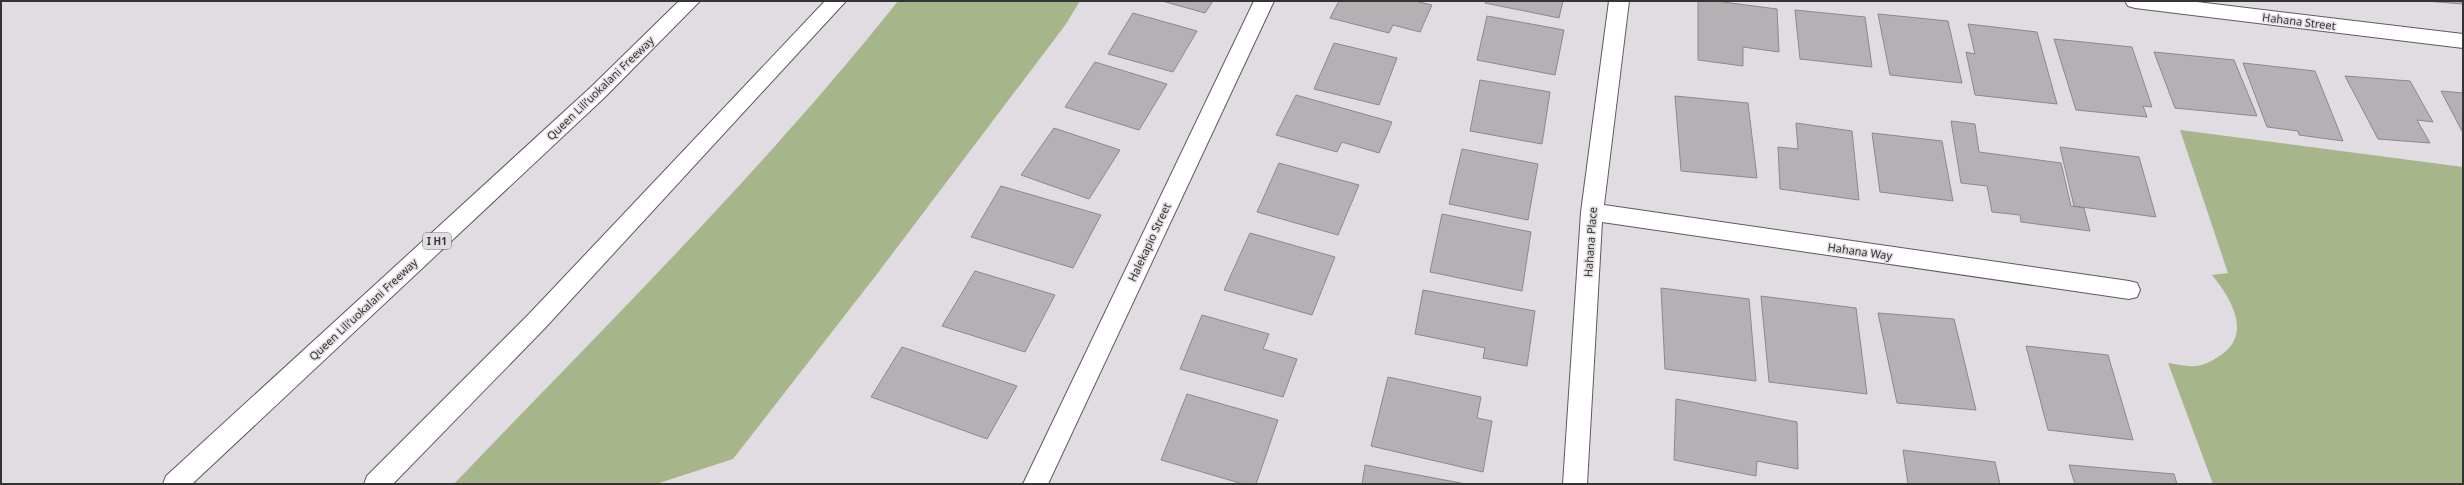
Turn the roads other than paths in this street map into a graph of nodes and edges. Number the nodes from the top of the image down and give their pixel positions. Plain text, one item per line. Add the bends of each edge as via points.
1 (690, 1) edge
2 (836, 1) edge
3 (1264, 1) edge
4 (1619, 1) edge
5 (2135, 1) edge
6 (2463, 41) edge
7 (1592, 212) junction
8 (2129, 290) dead end
9 (178, 481) edge
10 (376, 484) edge
11 (1035, 484) edge
12 (1575, 484) edge

1 - 9 main road, Queen Liliʻuokalani Freeway / I H1 via 598,92
2 - 10 main road via 537,321
3 - 11 main road, Halekapio Street
4 - 7 main road, Hahana Place
5 - 6 main road, Hahana Street
7 - 8 main road, Hahana Way
7 - 12 main road, Hahana Place

